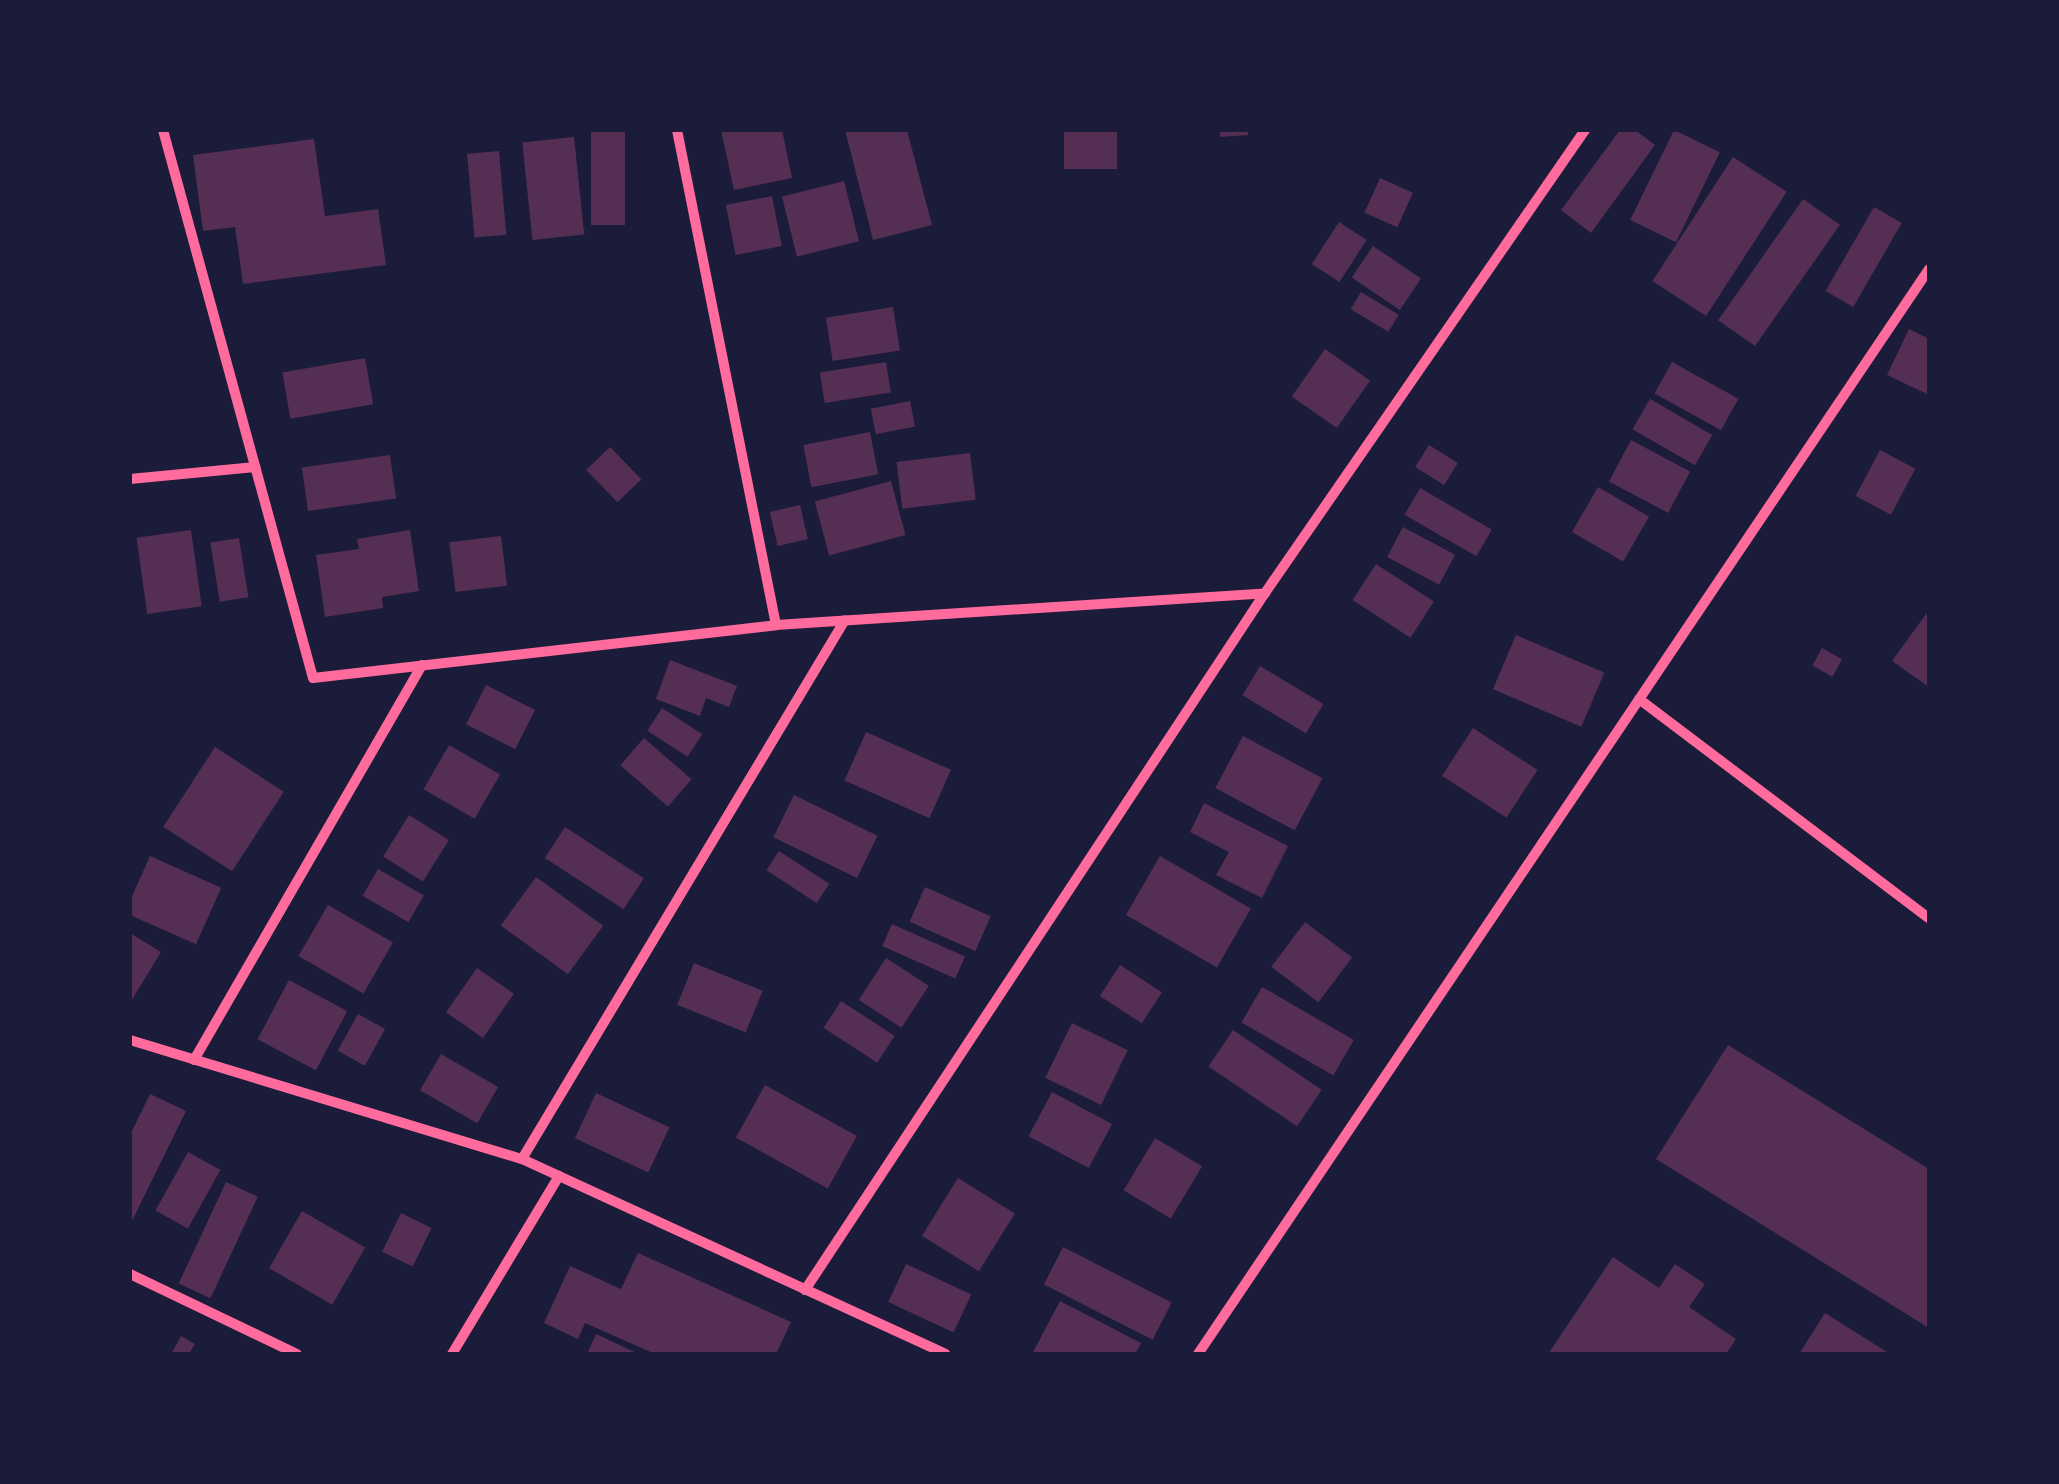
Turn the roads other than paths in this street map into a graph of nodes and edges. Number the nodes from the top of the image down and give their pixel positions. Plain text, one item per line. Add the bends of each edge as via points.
1 (163, 130) edge
2 (676, 130) edge
3 (1585, 130) edge
4 (1929, 269) edge
5 (255, 466) junction
6 (130, 479) edge
7 (1265, 593) junction
8 (844, 620) junction
9 (776, 625) junction
10 (422, 665) junction
11 (1640, 698) junction
12 (1929, 918) edge
13 (130, 1040) edge
14 (194, 1060) junction
15 (522, 1159) junction
16 (559, 1176) junction
17 (130, 1274) edge
18 (806, 1290) junction
19 (297, 1354) edge
20 (452, 1354) edge
21 (945, 1354) edge
22 (1198, 1354) edge

1 - 5 street
2 - 9 street
3 - 7 street
4 - 11 street
5 - 6 street
5 - 10 street via 313,678
7 - 8 street
7 - 18 street
8 - 9 street
8 - 15 street
9 - 10 street
10 - 14 street
11 - 12 street
11 - 22 street
13 - 14 street
14 - 15 street
15 - 16 street
16 - 18 street
16 - 20 street
17 - 19 street
18 - 21 street

